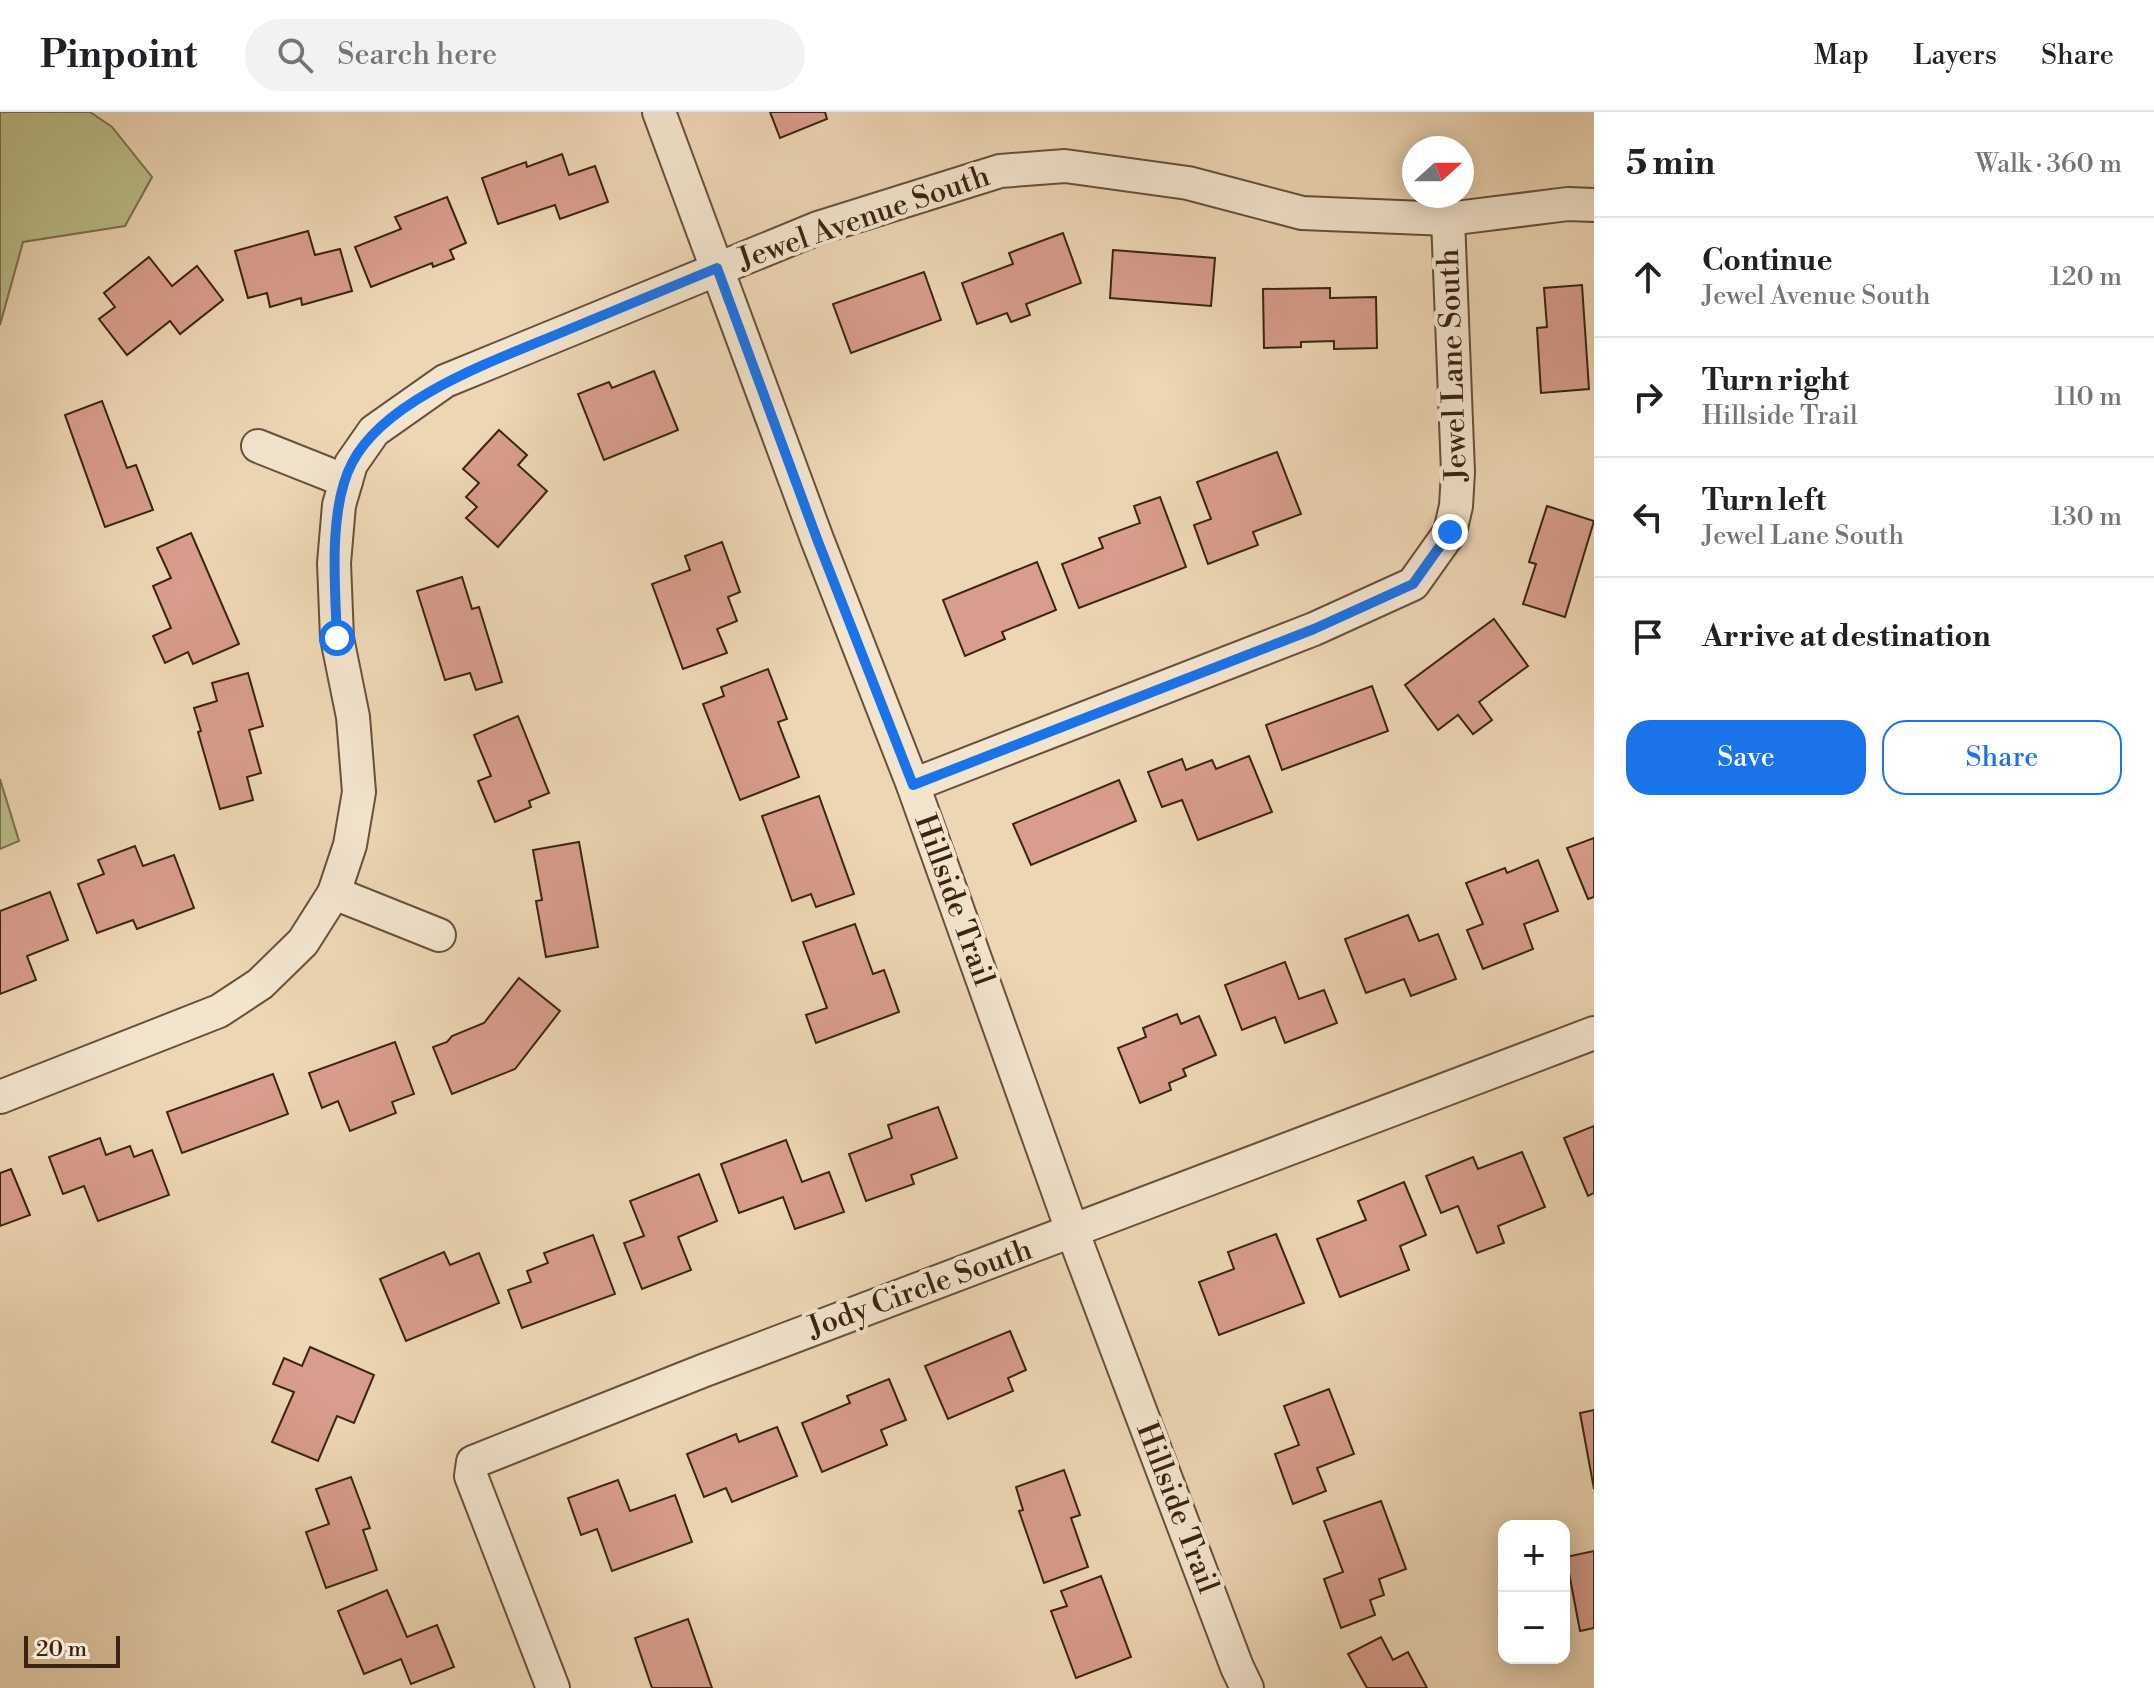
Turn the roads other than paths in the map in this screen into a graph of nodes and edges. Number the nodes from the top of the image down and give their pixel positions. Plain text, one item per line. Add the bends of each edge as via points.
1 (659, 112) edge
2 (1594, 205) edge
3 (1448, 219) junction
4 (717, 268) junction
5 (258, 446) dead end
6 (346, 481) junction
7 (913, 785) junction
8 (334, 893) junction
9 (439, 935) dead end
10 (1594, 1033) edge
11 (0, 1097) edge
12 (1073, 1233) junction
13 (553, 1688) edge
14 (1247, 1688) edge

1 - 4 street, Hillside Trail
2 - 3 street, Jewel Avenue South
3 - 4 street, Jewel Avenue South via 1302,213 1188,183 1065,166 1000,171 818,228
3 - 7 street, Jewel Lane South via 1456,506 1450,532 1413,584 1314,629
4 - 6 street, Jewel Avenue South via 445,381 374,431
4 - 7 street, Hillside Trail
5 - 6 street
6 - 8 street, Jewel Avenue South via 334,563 336,623 353,717 359,792
7 - 12 street, Hillside Trail
8 - 9 street
8 - 11 street, Jewel Avenue South via 303,942 260,984 219,1011
10 - 12 street, Jody Circle South
12 - 13 street, Jody Circle South via 473,1462 471,1476
12 - 14 street, Hillside Trail

